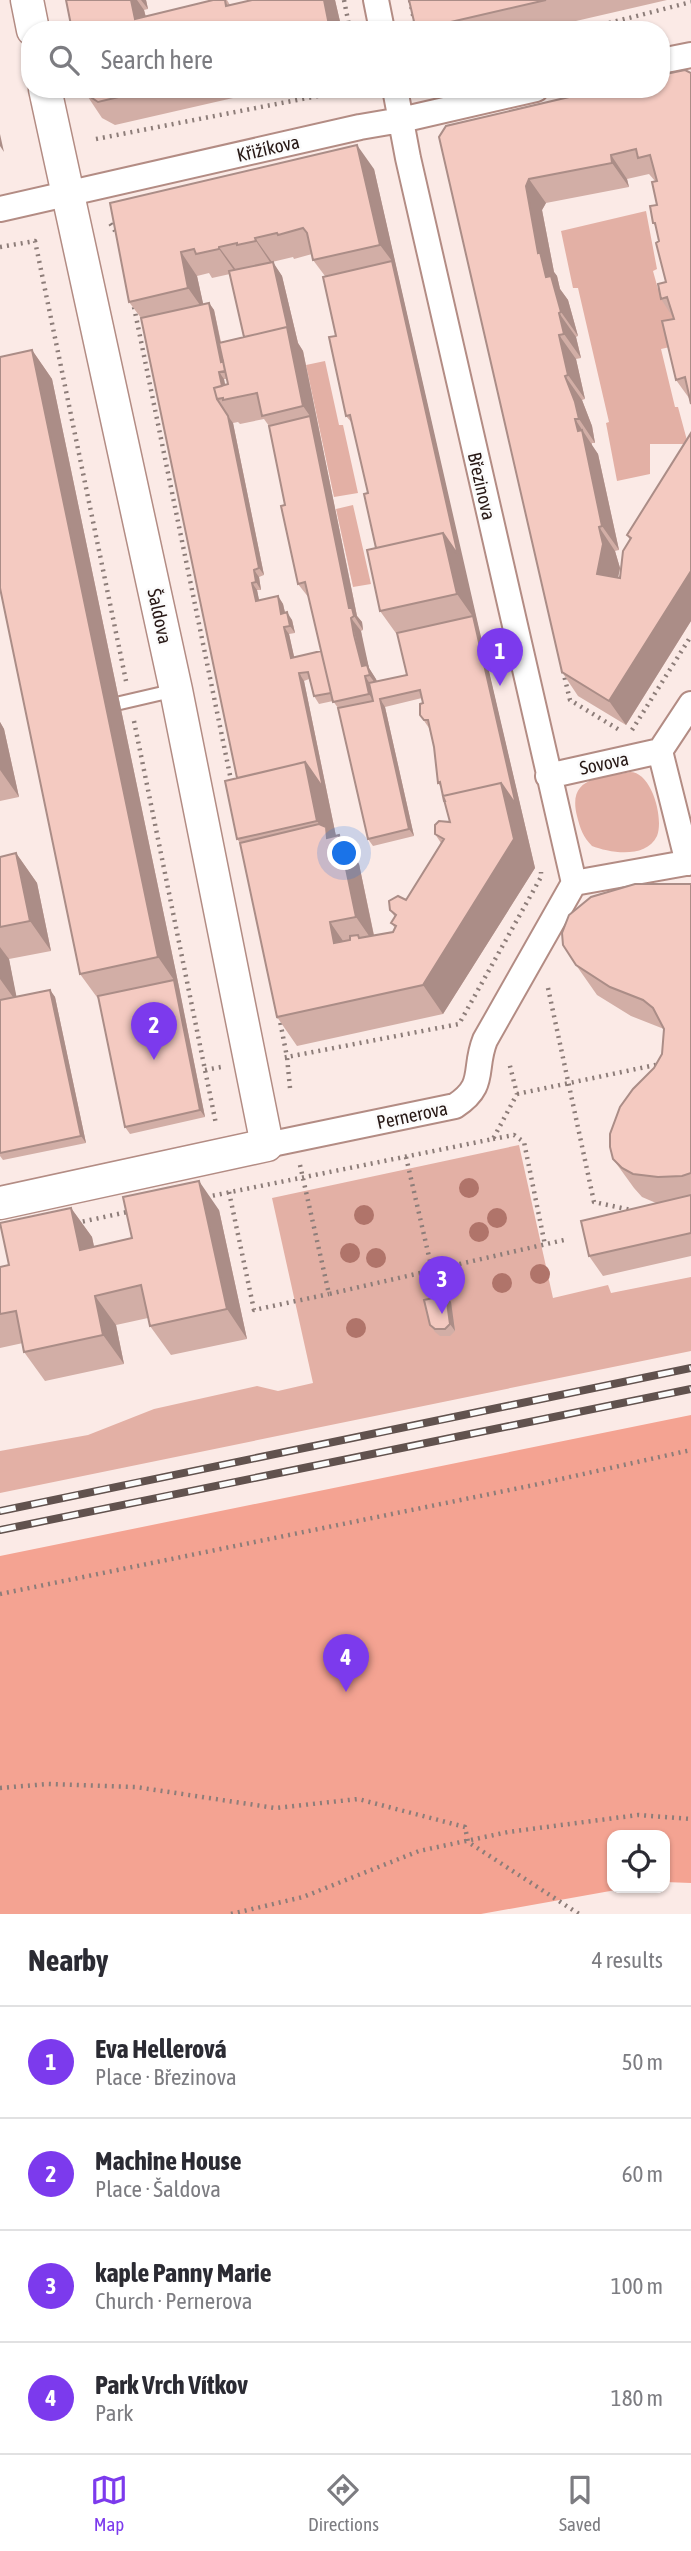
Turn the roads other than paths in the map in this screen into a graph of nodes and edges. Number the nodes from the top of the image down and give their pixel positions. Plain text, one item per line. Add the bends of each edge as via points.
1 (27, 0) edge
2 (376, 0) edge
3 (31, 21) edge
4 (380, 21) edge
5 (691, 55) edge
6 (670, 59) edge
7 (47, 98) edge
8 (397, 98) edge
9 (497, 98) edge
10 (401, 120) junction
11 (68, 194) junction
12 (0, 209) edge
13 (176, 690) junction
14 (125, 702) road end
15 (691, 704) edge
16 (660, 751) junction
17 (548, 776) junction
18 (689, 863) edge
19 (574, 883) junction
20 (267, 1145) junction
21 (0, 1203) edge

1 - 3 street
2 - 4 street
5 - 6 street
7 - 11 street, Šaldova
8 - 10 street, Březinova
9 - 10 street, Křižíkova
10 - 11 street, Křižíkova
10 - 17 street, Březinova
11 - 12 street, Křižíkova
11 - 13 street, Šaldova
13 - 14 lane
13 - 20 street, Šaldova
15 - 16 street
16 - 17 street, Sovova
16 - 18 street
17 - 19 street, Březinova
18 - 19 street
19 - 20 street, Pernerova via 483,1042 478,1081 469,1097 455,1106
20 - 21 street, Pernerova

